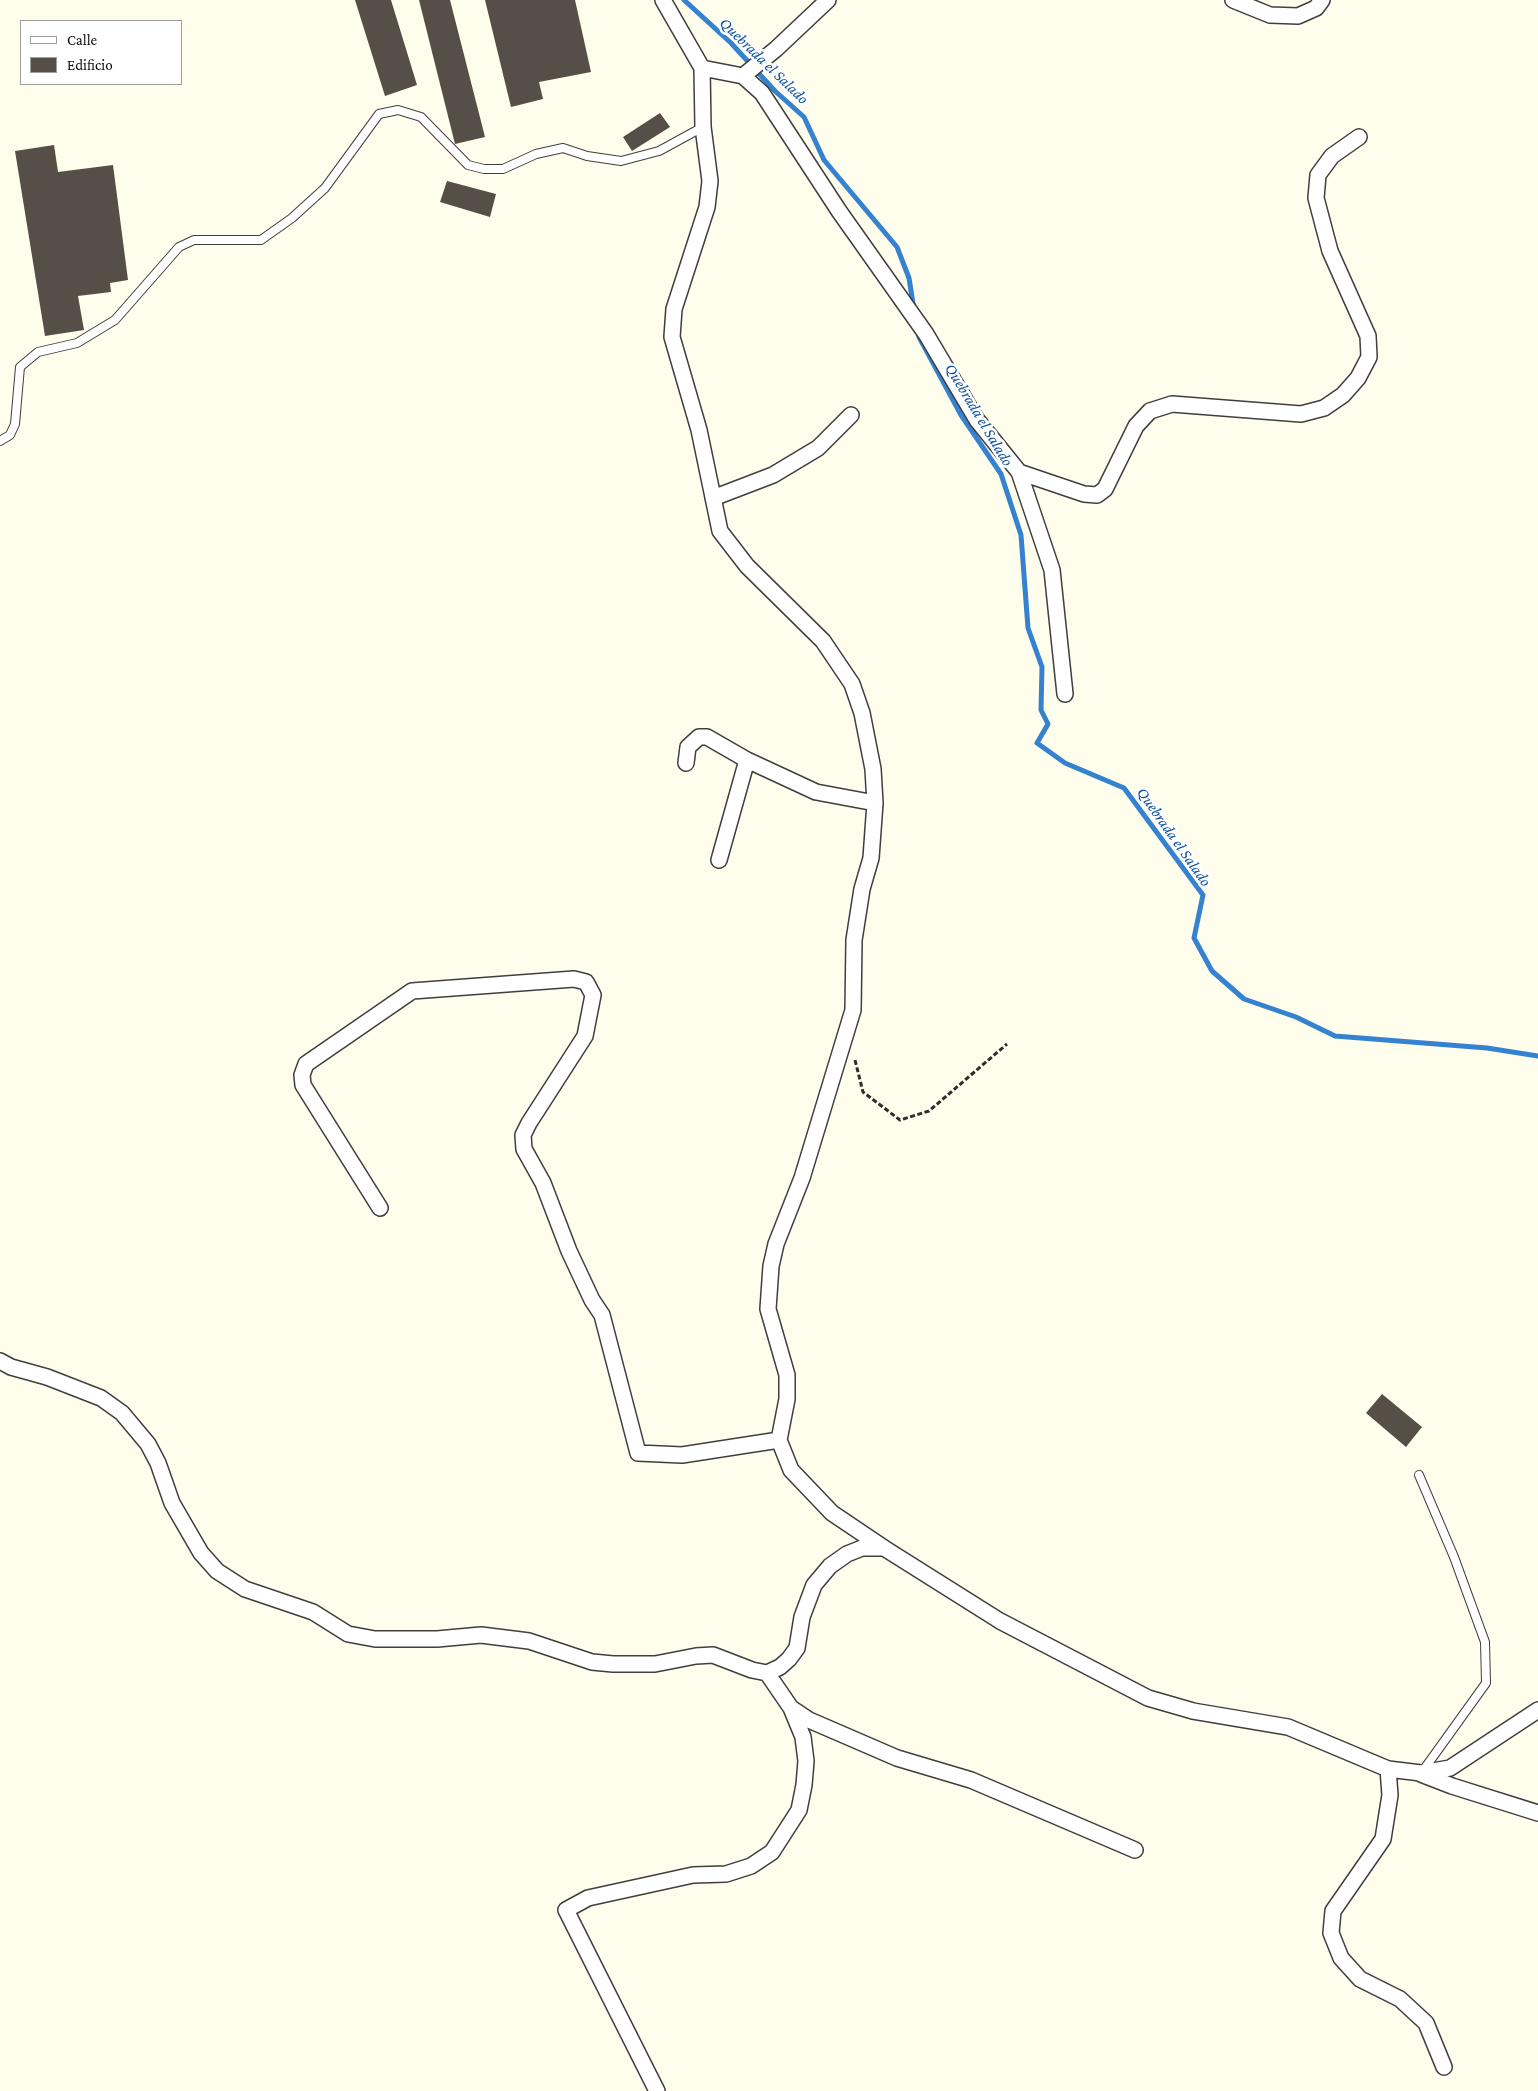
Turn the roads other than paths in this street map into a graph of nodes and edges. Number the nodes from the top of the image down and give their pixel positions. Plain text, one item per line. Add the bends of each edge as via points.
1 (663, 0) edge
2 (828, 0) edge
3 (1233, 0) edge
4 (1322, 0) edge
5 (702, 68) junction
6 (743, 76) junction
7 (703, 127) junction
8 (1359, 137) dead end
9 (851, 415) dead end
10 (0, 441) edge
11 (1018, 472) junction
12 (713, 498) junction
13 (1065, 694) dead end
14 (747, 760) junction
15 (686, 763) dead end
16 (875, 804) junction
17 (719, 860) dead end
18 (380, 1208) dead end
19 (0, 1361) edge
20 (779, 1440) junction
21 (1419, 1475) dead end
22 (884, 1548) junction
23 (766, 1673) junction
24 (791, 1708) junction
25 (1538, 1710) edge
26 (1388, 1769) junction
27 (1421, 1773) junction
28 (1538, 1813) edge
29 (1135, 1850) dead end
30 (1444, 2067) dead end
31 (657, 2091) edge

1 - 5 street
2 - 6 street
3 - 4 street via 1270,15 1298,16 1316,8
5 - 6 street
5 - 7 street
6 - 11 street via 762,93 839,211 926,334 977,420
7 - 10 lane via 659,151 621,161 587,156 563,148 536,154 504,169 484,170 468,165 421,118 398,110 379,114 325,188 261,240 194,240 179,247 115,320 77,343 38,352 20,367 15,424 10,435
7 - 12 street via 710,181 707,207 674,308 672,337 699,430
8 - 11 street via 1332,156 1318,176 1316,198 1330,251 1368,336 1369,356 1358,378 1343,395 1324,408 1301,414 1172,404 1150,411 1136,426 1105,489 1097,495 1084,494
9 - 12 street via 818,448 773,475
11 - 13 street via 1052,570
12 - 16 street via 720,531 747,566 824,641 852,684 862,713 873,770
14 - 15 street via 707,737 699,737 688,747
14 - 16 street via 816,792
14 - 17 street
16 - 20 street via 870,858 854,940 853,1010 802,1178 776,1244 771,1266 768,1309 787,1375 788,1399
18 - 20 street via 303,1085 306,1064 412,991 574,979 586,982 593,995 585,1036 529,1123 524,1135 524,1149 543,1183 569,1251 602,1316 638,1453 682,1455
19 - 23 street via 101,1398 122,1413 148,1444 172,1503 201,1554 217,1571 245,1589 313,1612 348,1634 375,1639 481,1635 529,1642 592,1662 613,1664 655,1664 713,1655
20 - 22 street via 791,1470 813,1495 832,1513
21 - 27 lane via 1485,1642 1486,1683
22 - 23 street via 862,1548 830,1566 814,1585 802,1617 797,1648 789,1659
22 - 26 street via 1000,1621 1148,1698 1193,1711 1288,1727
23 - 24 street
24 - 29 street via 809,1720 897,1758 971,1780
24 - 31 street via 803,1737 806,1760 804,1785 799,1810 772,1852 751,1866 726,1874 693,1875 588,1898 566,1910
25 - 27 street via 1450,1768
26 - 27 street
26 - 30 street via 1390,1795 1383,1839 1333,1911 1331,1933 1341,1958 1360,1979 1400,1999 1426,2023
27 - 28 street

